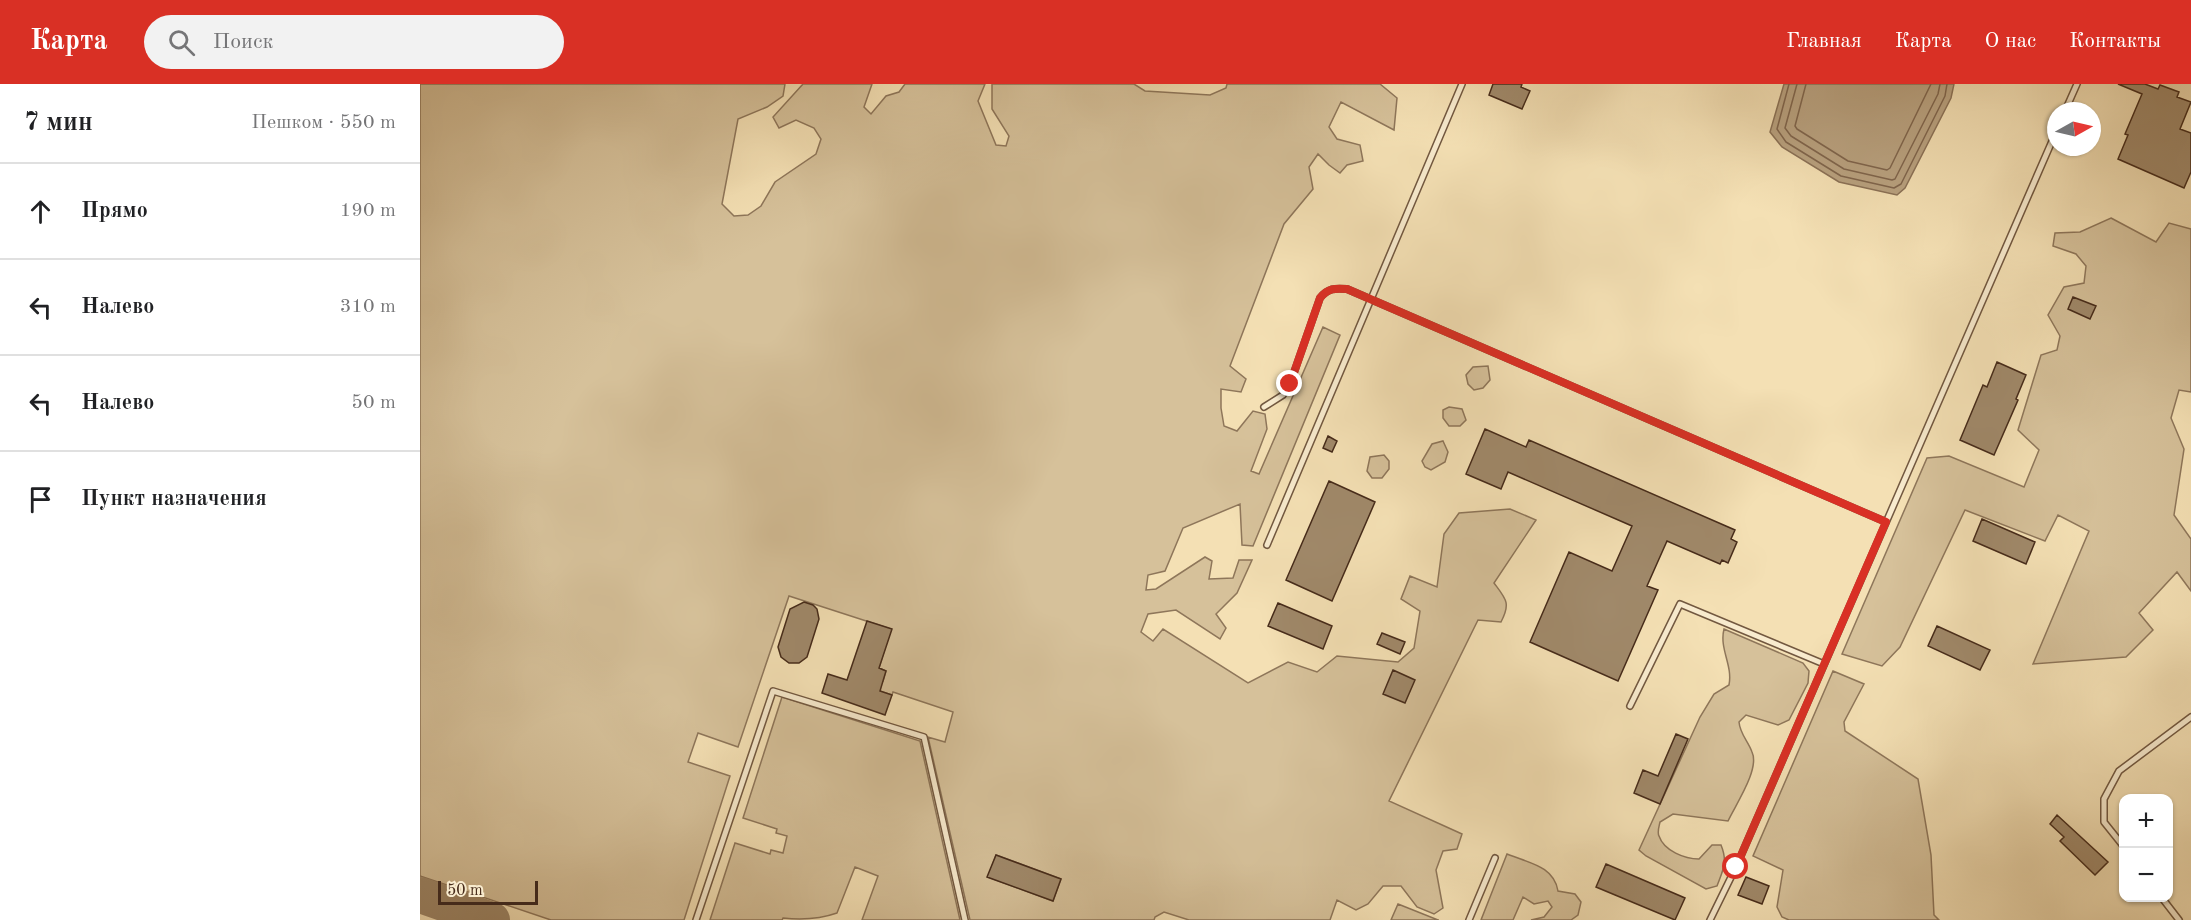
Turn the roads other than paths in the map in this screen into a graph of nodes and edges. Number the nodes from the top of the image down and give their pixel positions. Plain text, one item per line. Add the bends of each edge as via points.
1 (1462, 84) edge
2 (2077, 84) edge
3 (2069, 102) edge
4 (2047, 153) edge
5 (1371, 299) junction
6 (1264, 407) dead end
7 (1886, 522) junction
8 (1267, 545) dead end
9 (1824, 664) junction
10 (1630, 706) dead end
11 (2191, 717) edge
12 (2119, 841) edge
13 (1495, 858) dead end
14 (2166, 902) edge
15 (696, 920) edge
16 (965, 920) edge
17 (1469, 920) edge
18 (1710, 920) edge
19 (2180, 920) edge

1 - 5 lane
2 - 3 lane
4 - 7 lane
5 - 6 lane via 1347,289 1326,291 1320,298 1290,384 1283,395
5 - 7 lane
5 - 8 lane
7 - 9 lane
9 - 10 lane via 1680,604
9 - 18 lane
11 - 12 lane via 2119,771 2104,798 2104,822
13 - 17 lane
14 - 19 lane
15 - 16 lane via 773,691 924,737

